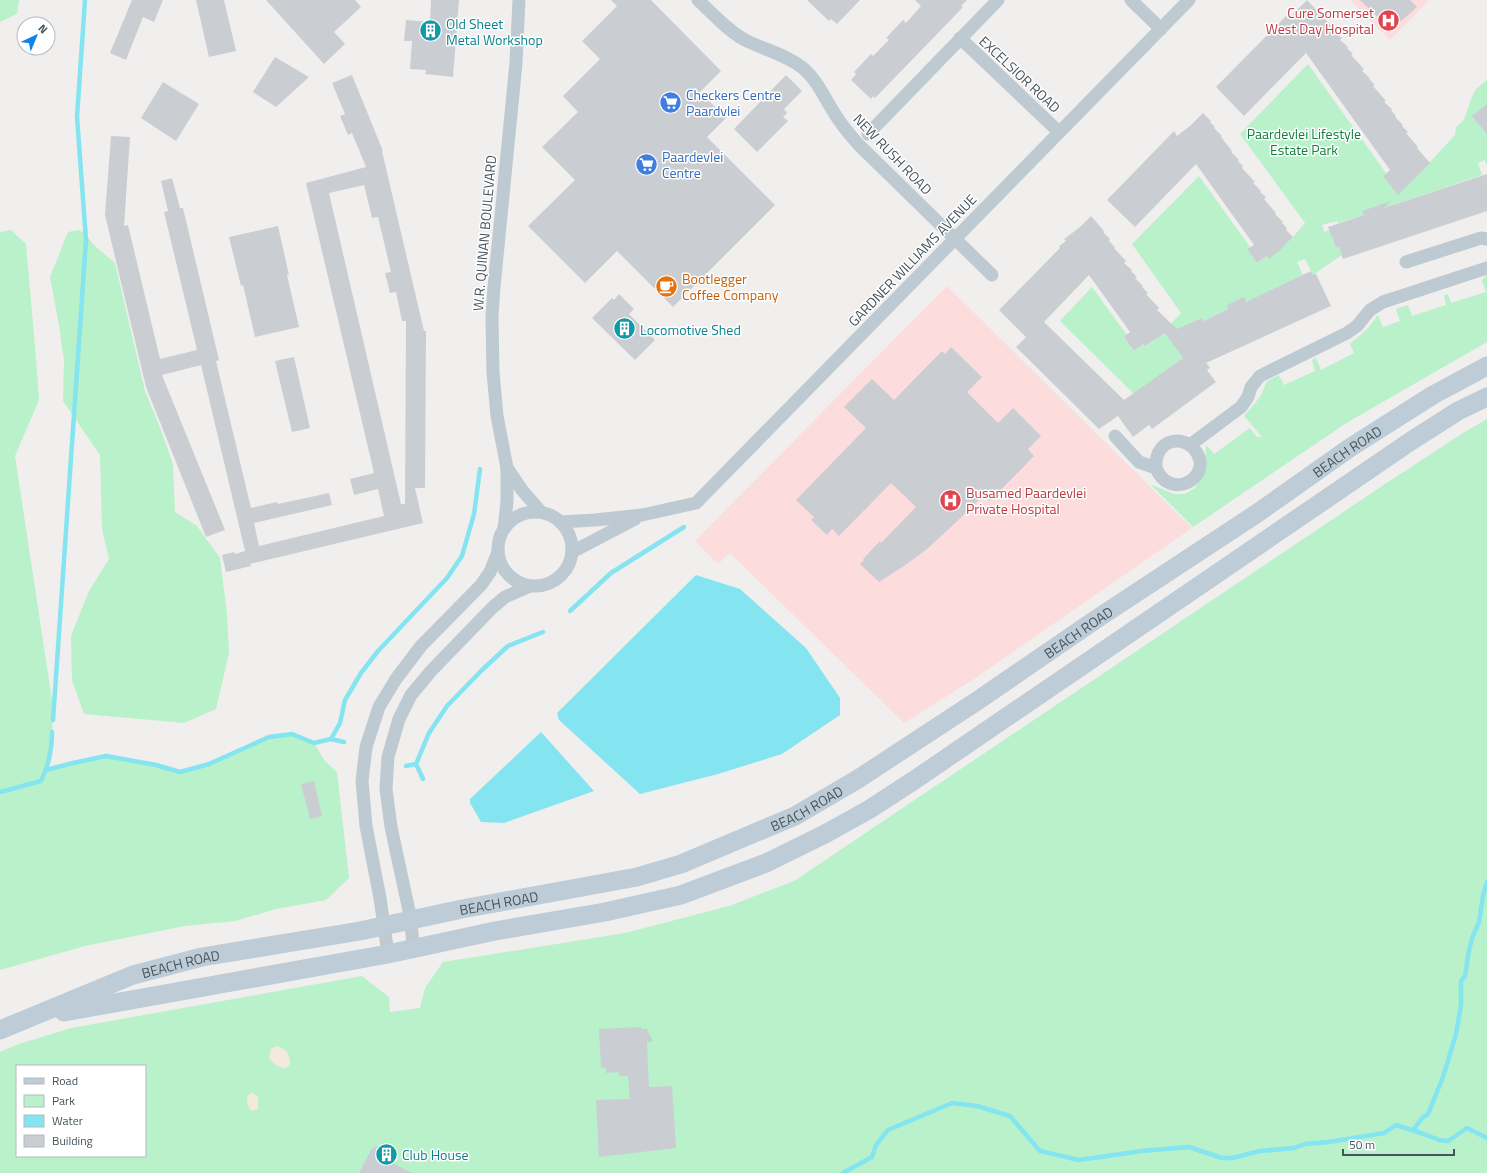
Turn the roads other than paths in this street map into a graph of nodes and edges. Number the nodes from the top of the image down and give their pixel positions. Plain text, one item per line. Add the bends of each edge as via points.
1 (519, 0) edge
2 (698, 0) edge
3 (998, 0) edge
4 (1131, 0) edge
5 (1189, 0) edge
6 (1161, 29) junction
7 (960, 38) junction
8 (1059, 132) junction
9 (868, 134) dead end
10 (954, 239) junction
11 (1487, 239) edge
12 (1406, 262) dead end
13 (1487, 268) edge
14 (992, 275) dead end
15 (1487, 366) edge
16 (1487, 397) edge
17 (1115, 436) dead end
18 (1190, 445) junction
19 (507, 468) junction
20 (1156, 468) junction
21 (541, 512) junction
22 (642, 515) junction
23 (560, 522) junction
24 (504, 529) junction
25 (498, 552) junction
26 (572, 552) junction
27 (530, 586) junction
28 (411, 920) junction
29 (384, 926) junction
30 (413, 947) junction
31 (388, 954) junction
32 (28, 1019) junction
33 (0, 1030) edge

1 - 19 street, W.R. QUINAN BOULEVARD via 516,63 492,317 492,372
2 - 10 street, NEW RUSH ROAD via 738,36 786,57 810,75 859,145
3 - 7 street
4 - 6 street
5 - 6 street, GARDNER WILLIAMS AVENUE
6 - 8 street, GARDNER WILLIAMS AVENUE
7 - 8 street, EXCELSIOR ROAD
7 - 9 street
8 - 10 street, GARDNER WILLIAMS AVENUE
10 - 14 street, NEW RUSH ROAD
10 - 22 street, GARDNER WILLIAMS AVENUE via 696,503
11 - 12 street via 1481,238
13 - 18 street via 1374,307 1347,333 1260,376 1251,386 1248,397 1241,407
15 - 28 main road, BEACH ROAD via 1433,395 1351,447 1259,512 977,701 858,779 795,816 682,864 637,877
16 - 30 main road, BEACH ROAD via 1458,411 1411,441 916,780 825,834 766,863 681,895 605,912
17 - 20 street via 1139,462
18 - 20 street via 1177,441 1165,445 1157,455
18 - 20 street via 1200,463 1190,481 1169,484 1163,480
19 - 21 street, W.R. QUINAN BOULEVARD
19 - 24 street, W.R. QUINAN BOULEVARD
21 - 23 street, W.R. QUINAN BOULEVARD
21 - 24 street via 520,515 510,521
22 - 23 street, GARDNER WILLIAMS AVENUE
22 - 26 street, GARDNER WILLIAMS AVENUE
23 - 26 street via 567,531
24 - 25 street, W.R. QUINAN BOULEVARD via 499,540
25 - 27 street via 508,574 518,582
25 - 29 street, W.R. QUINAN BOULEVARD via 490,572 481,585 421,646 396,678 379,707 366,747 362,781 366,826
26 - 27 street via 563,573 553,581
27 - 28 street via 505,597 487,613 411,695 399,719 388,757 386,789 391,827
28 - 29 main road, BEACH ROAD
28 - 30 street
29 - 31 street, W.R. QUINAN BOULEVARD
29 - 32 main road, BEACH ROAD via 202,957 134,975
30 - 31 main road, BEACH ROAD
31 - 32 main road, BEACH ROAD
32 - 33 main road, BEACH ROAD

